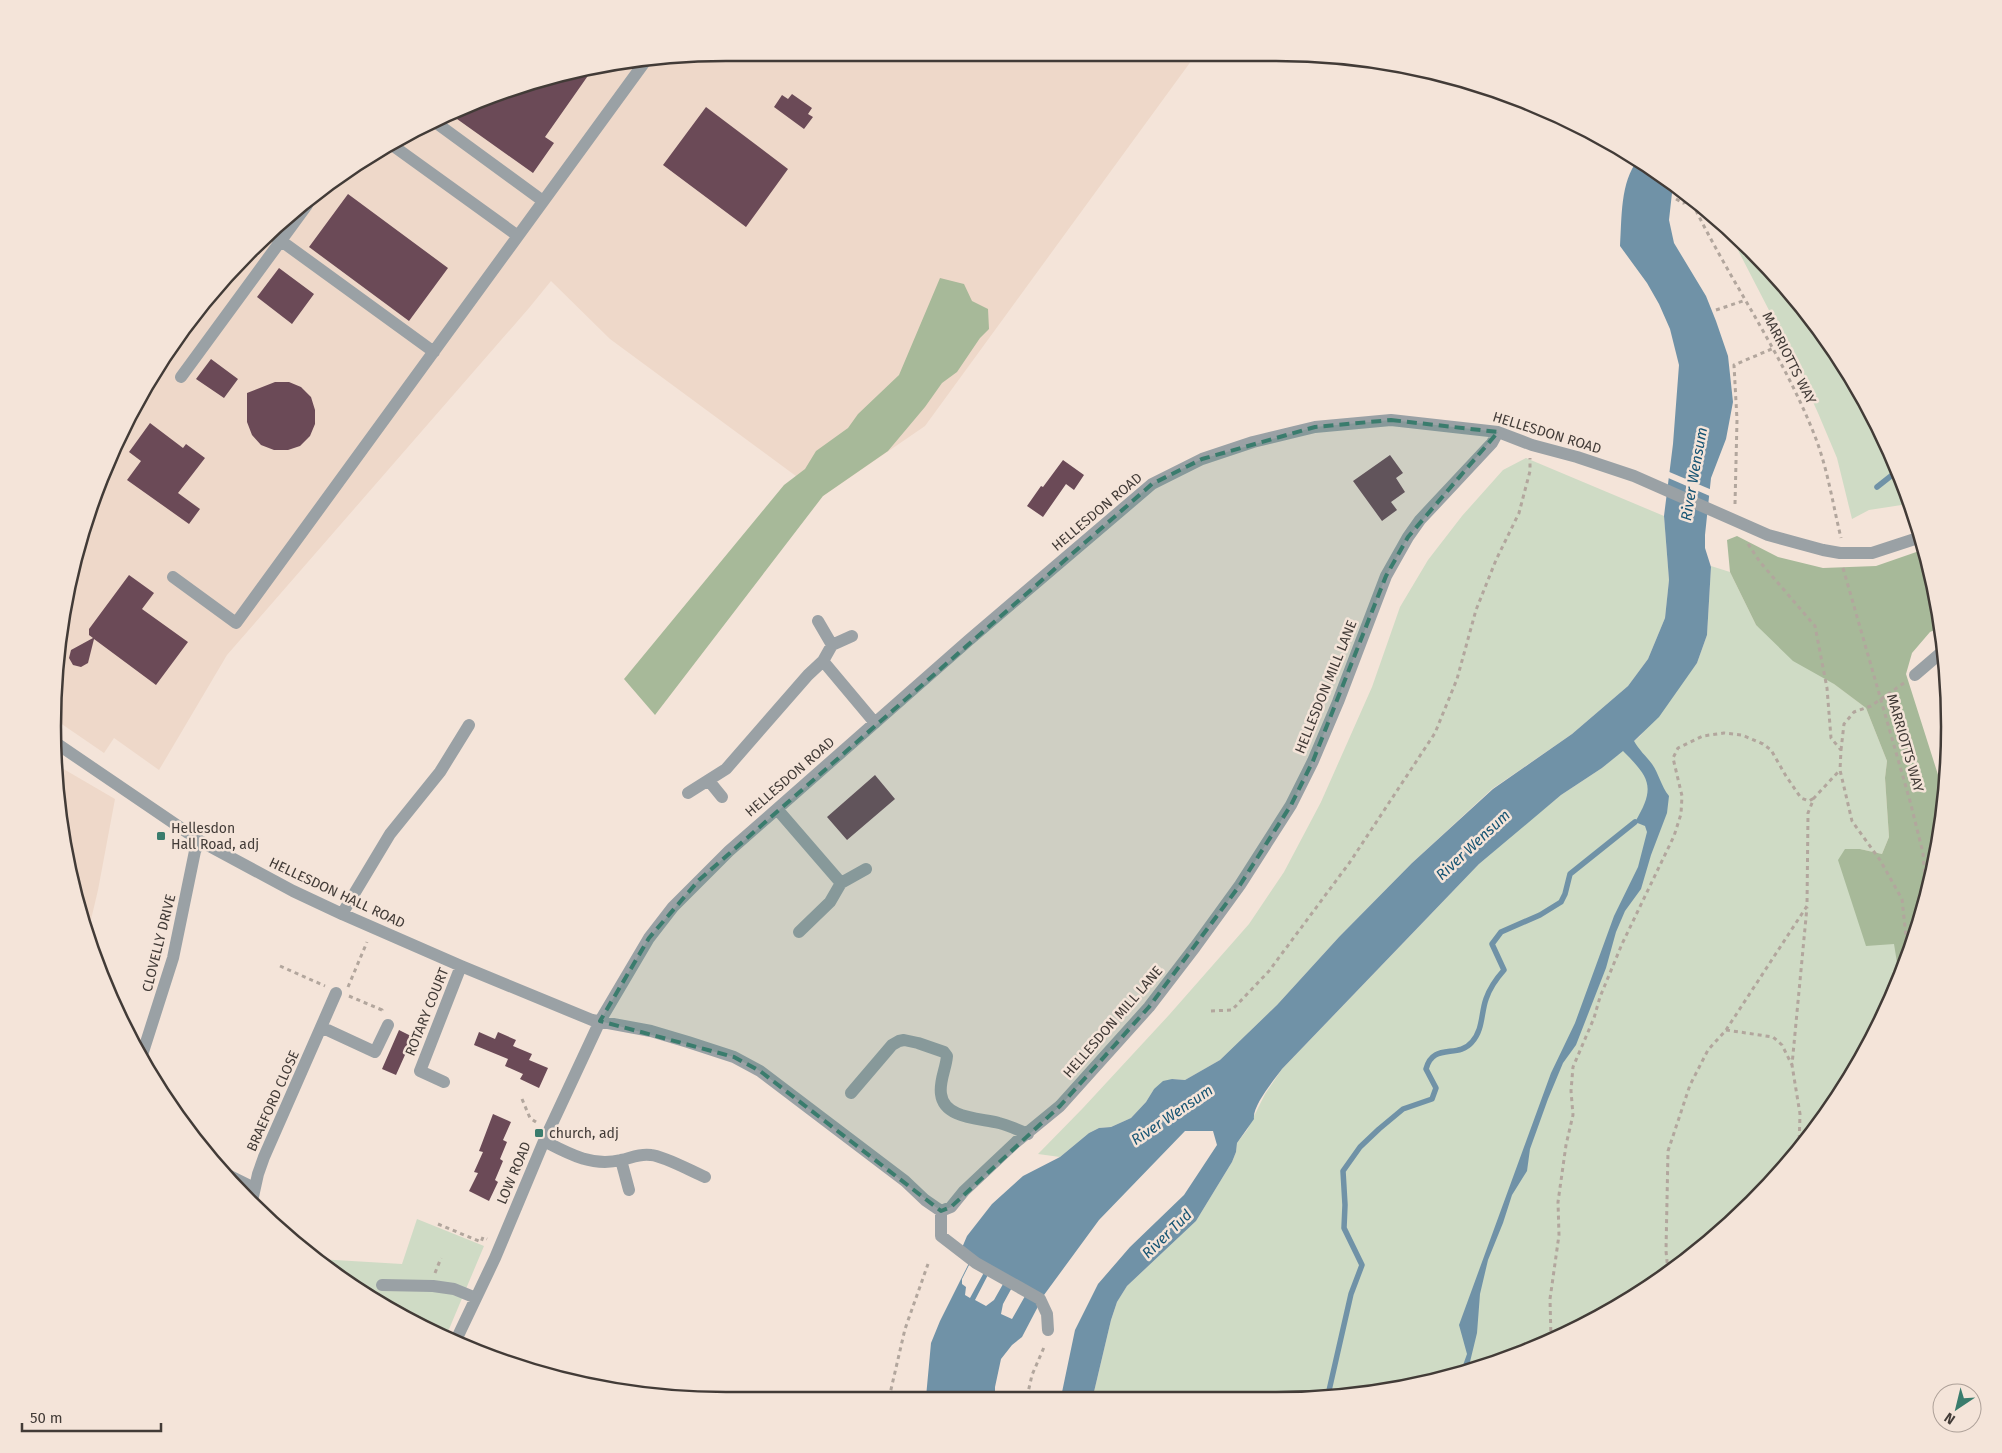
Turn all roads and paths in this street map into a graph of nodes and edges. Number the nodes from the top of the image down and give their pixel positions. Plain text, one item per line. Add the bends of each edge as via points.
1 (641, 67) edge
2 (441, 126) edge
3 (397, 149) edge
4 (1676, 199) dead end
5 (543, 201) junction
6 (1684, 202) edge
7 (1698, 213) edge
8 (287, 227) edge
9 (518, 236) junction
10 (277, 238) edge
11 (1746, 300) junction
12 (1716, 310) dead end
13 (1774, 348) junction
14 (434, 352) junction
15 (181, 377) dead end
16 (1498, 432) junction
17 (1518, 438) junction
18 (1734, 519) junction
19 (1913, 539) edge
20 (1747, 542) dead end
21 (1841, 547) junction
22 (173, 577) dead end
23 (818, 621) dead end
24 (852, 636) dead end
25 (832, 645) junction
26 (1937, 657) edge
27 (823, 661) junction
28 (1915, 676) joint
29 (1881, 698) junction
30 (875, 723) junction
31 (469, 725) dead end
32 (62, 746) edge
33 (1841, 750) junction
34 (1840, 770) junction
35 (708, 781) junction
36 (688, 792) dead end
37 (722, 797) dead end
38 (1814, 798) junction
39 (777, 808) junction
40 (200, 841) junction
41 (866, 869) dead end
42 (1924, 871) edge
43 (841, 883) junction
44 (1807, 906) junction
45 (342, 914) junction
46 (373, 928) junction
47 (799, 932) dead end
48 (1906, 937) edge
49 (461, 966) junction
50 (341, 994) joint
51 (1211, 1011) dead end
52 (600, 1021) junction
53 (388, 1025) dead end
54 (321, 1027) junction
55 (1726, 1030) junction
56 (144, 1048) edge
57 (1792, 1066) junction
58 (444, 1082) dead end
59 (851, 1093) dead end
60 (522, 1099) dead end
61 (550, 1129) junction
62 (1028, 1134) junction
63 (1799, 1136) edge
64 (544, 1141) junction
65 (621, 1160) junction
66 (705, 1177) dead end
67 (243, 1183) edge
68 (254, 1188) junction
69 (629, 1190) dead end
70 (253, 1194) edge
71 (941, 1211) junction
72 (438, 1224) dead end
73 (481, 1242) dead end
74 (1667, 1263) edge
75 (928, 1264) dead end
76 (382, 1285) dead end
77 (476, 1298) junction
78 (1048, 1330) joint
79 (1551, 1332) edge
80 (458, 1335) edge
81 (890, 1392) edge
82 (1028, 1392) edge

1 - 5 street
2 - 5 street
3 - 9 street
4 - 6 path
5 - 9 street
7 - 11 path, MARRIOTTS WAY
8 - 10 street
9 - 14 street
10 - 14 street
10 - 15 street
11 - 12 path
11 - 13 path, MARRIOTTS WAY
13 - 18 path via 1734,365 1737,420
13 - 21 path, MARRIOTTS WAY via 1815,437 1830,483
14 - 22 street via 236,623
16 - 17 street, HELLESDON ROAD
16 - 30 street, HELLESDON ROAD via 1391,420 1315,427 1202,459 1152,484
16 - 62 street, HELLESDON MILL LANE via 1492,443 1408,537 1386,576 1313,761 1291,805 1240,885 1149,1007 1060,1106
17 - 18 street, HELLESDON ROAD via 1634,476
17 - 51 path via 1530,457 1530,471 1520,512 1476,610 1457,679 1435,733 1350,862 1269,971 1232,1010
18 - 21 street, HELLESDON ROAD via 1768,534
19 - 21 street, HELLESDON ROAD via 1872,553
20 - 33 path via 1815,626 1827,688 1832,738
21 - 29 path, MARRIOTTS WAY
23 - 25 street
24 - 25 street
25 - 27 street
26 - 28 street
27 - 30 street
27 - 35 street via 726,769
28 - 29 path
29 - 33 path via 1854,712 1844,724
29 - 42 path, MARRIOTTS WAY via 1923,853
30 - 39 street, HELLESDON ROAD
31 - 45 street via 440,772 390,834
32 - 40 street, HELLESDON HALL ROAD
33 - 34 path
34 - 38 path
34 - 48 path via 1852,821 1880,860 1902,900
35 - 36 street
35 - 37 street
38 - 44 path via 1808,813
38 - 79 path via 1809,801 1801,798 1771,750 1742,735 1703,736 1678,748 1673,758 1682,796 1681,814 1674,836 1622,944 1574,1067 1573,1115 1558,1202 1559,1235 1550,1299
39 - 43 street
39 - 52 street, HELLESDON ROAD via 673,907 640,953
40 - 45 street, HELLESDON HALL ROAD
40 - 56 street, CLOVELLY DRIVE via 195,851 173,958
41 - 43 street
43 - 47 street via 830,902
44 - 55 path
44 - 57 path
45 - 46 street, HELLESDON HALL ROAD
46 - 49 street, HELLESDON HALL ROAD
46 - 50 path
49 - 52 street, HELLESDON HALL ROAD
49 - 58 street, ROTARY COURT via 420,1070
50 - 54 street, BRAEFORD CLOSE
52 - 61 street, LOW ROAD
52 - 71 street via 650,1031 706,1048 734,1057 760,1071
53 - 54 street via 375,1052
54 - 68 street, BRAEFORD CLOSE via 264,1157
55 - 57 path via 1773,1037 1782,1045
55 - 74 path via 1708,1050 1690,1085 1668,1151
57 - 63 path via 1800,1114
59 - 62 street via 892,1045 904,1040 918,1043 947,1056 940,1083 945,1106 965,1117 1001,1123
60 - 61 path via 530,1118
61 - 64 street, LOW ROAD
62 - 71 street, HELLESDON MILL LANE via 964,1191 951,1207
64 - 65 street via 599,1164
64 - 77 street, LOW ROAD
65 - 66 street via 652,1154
65 - 69 street
67 - 68 street
68 - 70 street, BRAEFORD CLOSE
71 - 78 street via 941,1236 976,1263 1040,1299 1047,1314
72 - 73 path
75 - 81 path via 905,1329
76 - 77 street via 433,1286 454,1289
77 - 80 street, LOW ROAD
78 - 82 path

